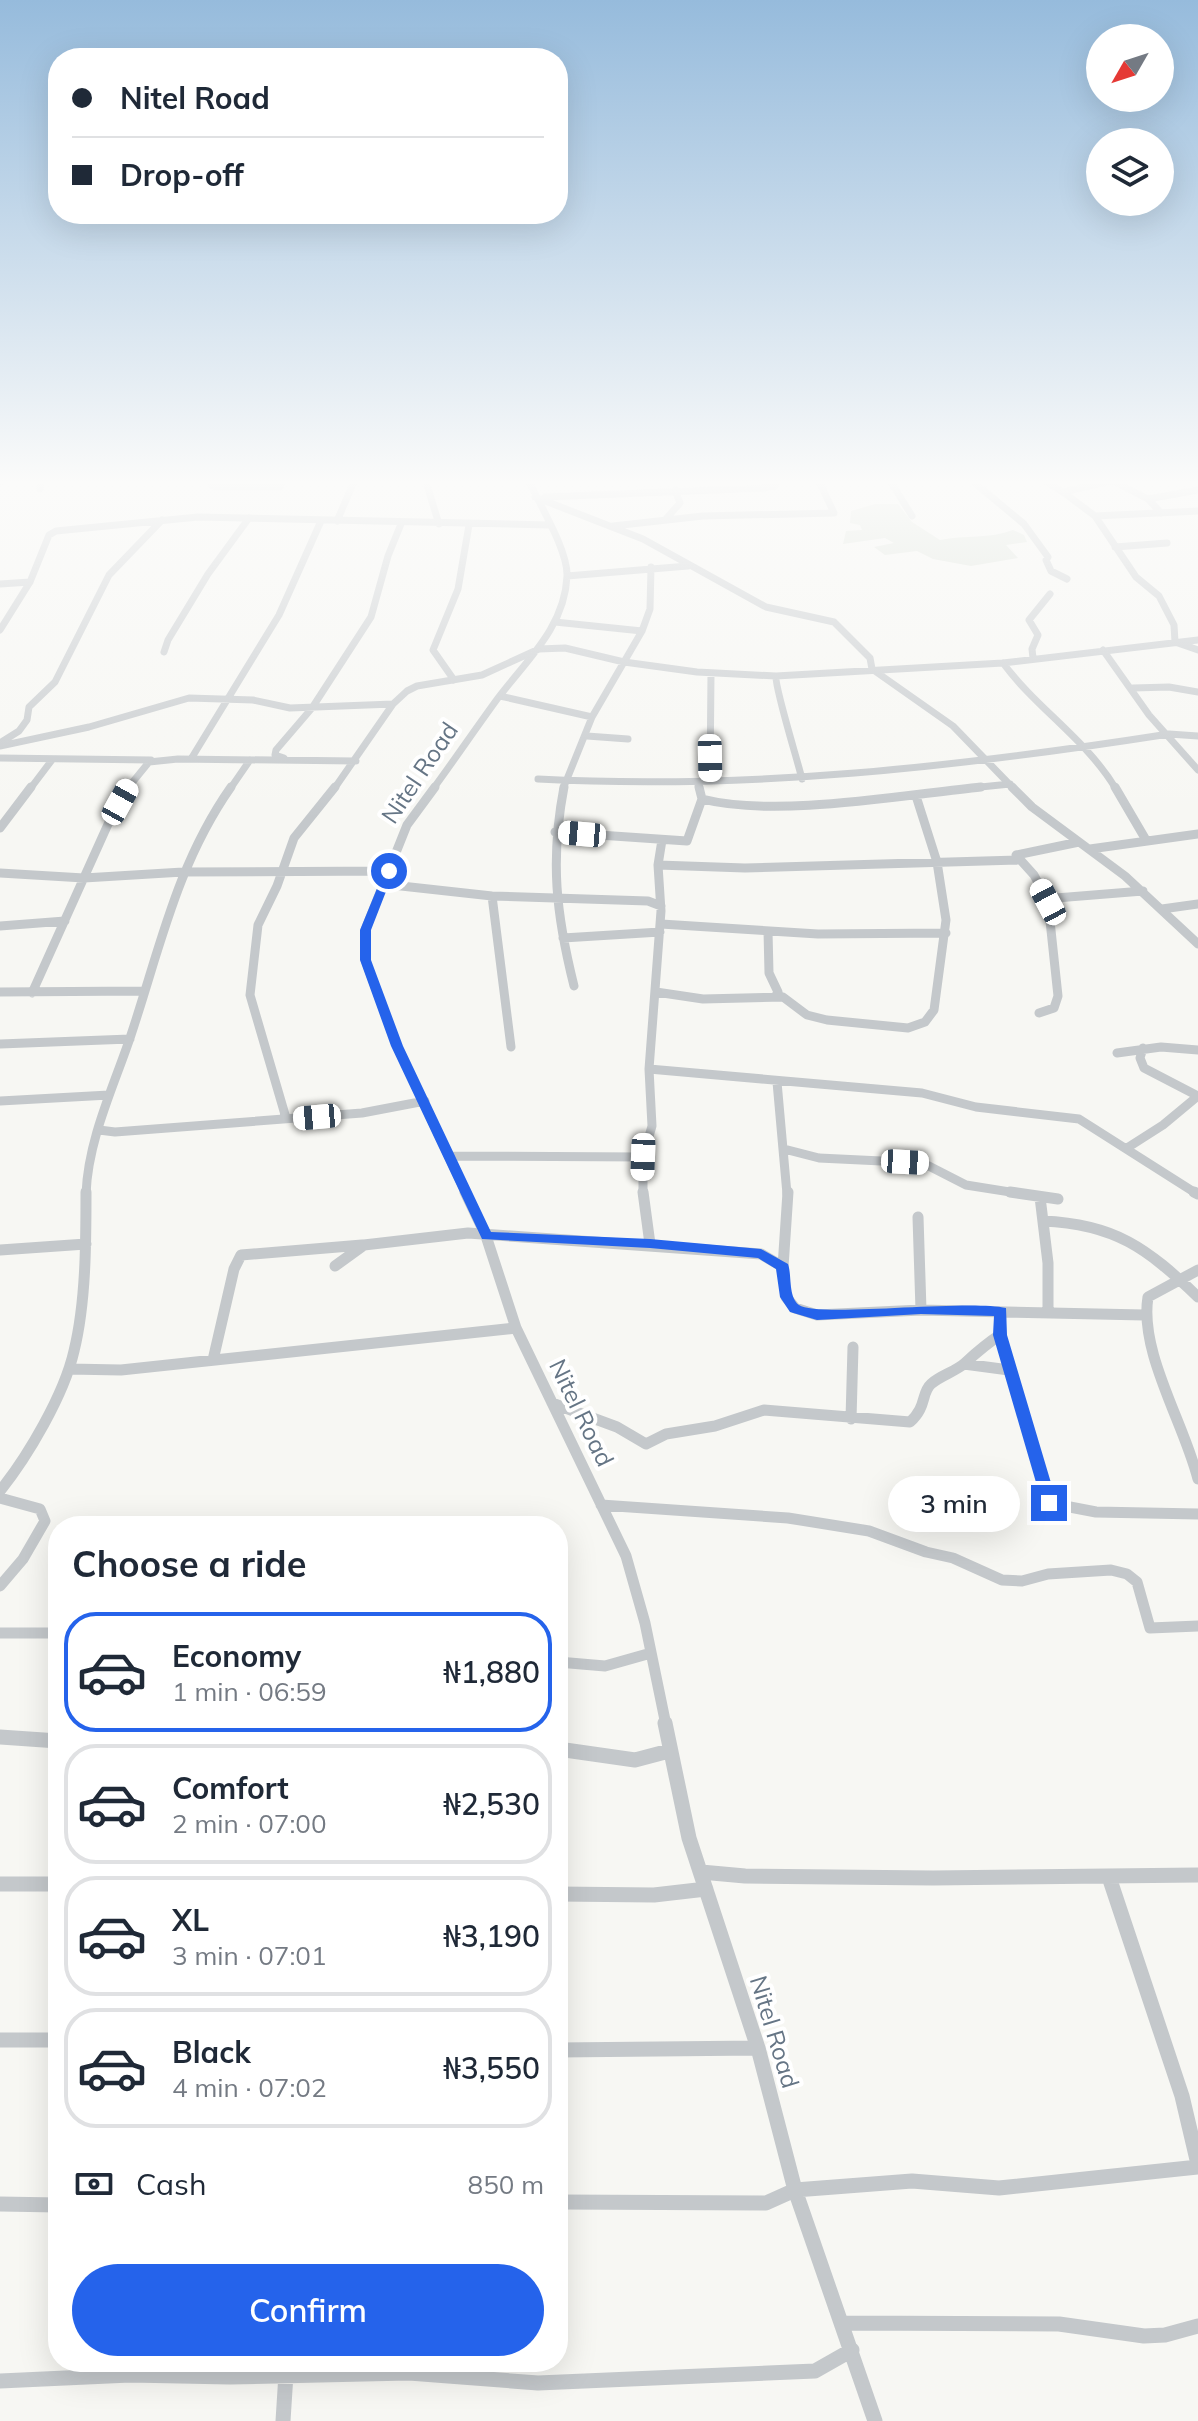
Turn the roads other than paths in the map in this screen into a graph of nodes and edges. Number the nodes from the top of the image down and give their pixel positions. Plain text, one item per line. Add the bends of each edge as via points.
1 (23, 592) edge
2 (100, 592) edge
3 (197, 592) edge
4 (289, 592) edge
5 (378, 592) edge
6 (459, 592) edge
7 (563, 592) edge
8 (650, 592) edge
9 (738, 592) edge
10 (1154, 592) edge
11 (1050, 594) dead end
12 (4, 617) edge
13 (555, 622) junction
14 (0, 630) edge
15 (642, 631) junction
16 (1198, 640) edge
17 (1175, 642) junction
18 (539, 649) junction
19 (1103, 650) junction
20 (1198, 650) edge
21 (164, 652) dead end
22 (1033, 658) junction
23 (624, 662) junction
24 (1003, 663) junction
25 (872, 669) junction
26 (711, 673) junction
27 (776, 676) junction
28 (454, 680) junction
29 (1133, 688) junction
30 (1198, 692) edge
31 (500, 696) junction
32 (229, 698) junction
33 (393, 704) junction
34 (312, 708) junction
35 (592, 717) junction
36 (1169, 734) junction
37 (587, 736) junction
38 (1198, 736) edge
39 (628, 739) dead end
40 (0, 745) edge
41 (1086, 747) junction
42 (0, 758) edge
43 (161, 759) junction
44 (191, 759) junction
45 (286, 759) junction
46 (52, 760) junction
47 (250, 760) junction
48 (986, 760) junction
49 (356, 761) junction
50 (1198, 770) edge
51 (538, 779) dead end
52 (802, 779) junction
53 (565, 781) junction
54 (710, 781) junction
55 (698, 784) junction
56 (1010, 784) junction
57 (916, 796) junction
58 (702, 799) junction
59 (0, 828) edge
60 (555, 832) junction
61 (1198, 834) edge
62 (662, 840) junction
63 (1146, 840) junction
64 (1079, 842) junction
65 (1090, 849) junction
66 (1018, 860) junction
67 (937, 862) junction
68 (658, 865) junction
69 (389, 871) junction
70 (183, 872) junction
71 (0, 873) edge
72 (282, 874) junction
73 (84, 878) junction
74 (383, 884) junction
75 (1143, 891) junction
76 (492, 896) junction
77 (555, 896) junction
78 (1048, 902) junction
79 (1198, 904) edge
80 (661, 906) junction
81 (1162, 909) junction
82 (65, 921) junction
83 (0, 926) edge
84 (660, 928) junction
85 (768, 931) junction
86 (946, 933) junction
87 (563, 938) junction
88 (1198, 944) edge
89 (574, 986) dead end
90 (143, 991) junction
91 (0, 992) edge
92 (656, 992) junction
93 (32, 993) junction
94 (775, 997) junction
95 (1039, 1013) dead end
96 (130, 1039) junction
97 (0, 1044) edge
98 (511, 1047) dead end
99 (1143, 1048) junction
100 (1198, 1050) edge
101 (1117, 1053) dead end
102 (649, 1069) junction
103 (777, 1082) junction
104 (109, 1095) junction
105 (1198, 1096) edge
106 (0, 1101) edge
107 (425, 1101) junction
108 (286, 1118) junction
109 (97, 1135) junction
110 (1127, 1148) junction
111 (784, 1149) junction
112 (451, 1156) junction
113 (643, 1157) junction
114 (1198, 1194) edge
115 (1040, 1197) junction
116 (1058, 1199) dead end
117 (918, 1217) dead end
118 (1043, 1221) junction
119 (486, 1236) junction
120 (86, 1244) junction
121 (650, 1244) junction
122 (364, 1245) junction
123 (0, 1250) edge
124 (335, 1266) dead end
125 (783, 1267) junction
126 (1198, 1270) edge
127 (1180, 1279) junction
128 (1198, 1297) edge
129 (921, 1310) junction
130 (1001, 1312) junction
131 (1048, 1313) junction
132 (1144, 1315) junction
133 (516, 1328) junction
134 (1000, 1335) junction
135 (853, 1347) dead end
136 (213, 1360) junction
137 (964, 1364) junction
138 (69, 1369) junction
139 (1009, 1370) junction
140 (552, 1403) junction
141 (851, 1419) junction
142 (1198, 1479) edge
143 (0, 1491) edge
144 (0, 1498) edge
145 (601, 1505) junction
146 (1198, 1514) edge
147 (0, 1586) edge
148 (1198, 1626) edge
149 (0, 1633) edge
150 (48, 1633) edge
151 (651, 1653) junction
152 (568, 1663) edge
153 (0, 1737) edge
154 (48, 1740) edge
155 (568, 1750) edge
156 (669, 1751) junction
157 (701, 1872) junction
158 (1198, 1875) edge
159 (1109, 1877) junction
160 (0, 1884) edge
161 (48, 1884) edge
162 (706, 1889) junction
163 (568, 1894) edge
164 (0, 2040) edge
165 (48, 2040) edge
166 (758, 2048) junction
167 (568, 2050) edge
168 (1198, 2166) edge
169 (795, 2190) junction
170 (568, 2202) edge
171 (0, 2204) edge
172 (48, 2205) edge
173 (842, 2323) junction
174 (1198, 2326) edge
175 (852, 2350) junction
176 (190, 2372) edge
177 (258, 2372) edge
178 (286, 2374) junction
179 (0, 2381) edge
180 (283, 2421) edge
181 (875, 2421) edge

1 - 12 street
2 - 40 street via 55,682 29,707 19,731
3 - 21 street
4 - 32 street
5 - 34 street via 371,617
6 - 28 street via 433,650
7 - 13 street, Nitel Road
8 - 15 street
9 - 25 street via 766,607 834,622 870,658
10 - 17 street via 1174,625
11 - 22 street via 1029,620 1038,635
12 - 14 street
13 - 15 street
13 - 18 street, Nitel Road
15 - 23 street
16 - 17 street
17 - 19 street
17 - 20 street
18 - 23 street via 565,648
18 - 28 street via 497,670
18 - 31 street, Nitel Road
19 - 22 street
19 - 29 street
22 - 24 street
23 - 26 street
23 - 35 street
24 - 25 street
24 - 41 street via 1018,685
25 - 27 street
25 - 48 street via 953,726
26 - 27 street
26 - 54 street
27 - 52 street via 774,685
28 - 33 street via 417,686
29 - 30 street
29 - 36 street via 1149,715
31 - 35 street
31 - 69 street, Nitel Road via 407,825
32 - 34 street
32 - 40 street via 174,700 89,727
32 - 44 street
33 - 34 street
33 - 49 street
34 - 45 street via 276,750 275,755
35 - 37 street
36 - 38 street
36 - 41 street
36 - 50 street
37 - 39 street
37 - 53 street
41 - 48 street
41 - 63 street
42 - 46 street
43 - 44 street
43 - 46 street
43 - 73 street via 144,766 131,782
44 - 47 street
45 - 47 street
45 - 49 street
46 - 59 street
47 - 70 street via 216,806
48 - 52 street
48 - 56 street
49 - 72 street via 294,838
51 - 53 street
52 - 54 street
53 - 55 street
53 - 60 street
54 - 55 street
55 - 58 street
56 - 57 street
56 - 64 street
57 - 58 street via 771,806
57 - 67 street
58 - 62 street via 689,838
60 - 62 street
60 - 77 street
61 - 63 street
62 - 68 street
63 - 65 street
64 - 65 street
64 - 66 street via 1019,853
65 - 75 street
66 - 67 street
66 - 78 street via 1034,875
67 - 68 street
67 - 86 street
68 - 80 street
69 - 72 street
69 - 74 street, Nitel Road
70 - 72 street
70 - 73 street
70 - 90 street
71 - 73 street
72 - 108 street via 258,925 250,995
73 - 82 street
74 - 76 street
74 - 107 street, Nitel Road via 365,930 365,960 397,1046
75 - 78 street
75 - 81 street
76 - 77 street
76 - 98 street
77 - 80 street
77 - 87 street
78 - 95 street via 1058,996 1054,1008
79 - 81 street
80 - 84 street
81 - 88 street
82 - 83 street
82 - 93 street
84 - 85 street
84 - 87 street
84 - 92 street
85 - 86 street
85 - 94 street
86 - 94 street via 934,1010 917,1027 827,1020
87 - 89 street
90 - 93 street
90 - 96 street
91 - 93 street
92 - 94 street via 703,999
92 - 102 street
96 - 97 street
96 - 104 street
99 - 100 street
99 - 101 street
99 - 105 street via 1144,1068
102 - 103 street
102 - 113 street via 652,1126
103 - 110 street via 922,1093 1002,1111 1079,1119
103 - 111 street
104 - 106 street
104 - 109 street
105 - 110 street
107 - 108 street via 382,1111
107 - 112 street, Nitel Road
108 - 109 street
109 - 120 street via 86,1189
110 - 114 street
111 - 115 street via 819,1158 923,1163 966,1185
111 - 125 street via 788,1184
112 - 113 street
112 - 119 street, Nitel Road
113 - 121 street
115 - 116 street
115 - 118 street
117 - 129 street
118 - 127 street via 1092,1225 1120,1237
118 - 131 street
119 - 121 street
119 - 122 street via 468,1233
119 - 133 street, Nitel Road
120 - 123 street
120 - 138 street
121 - 125 street via 761,1254
122 - 124 street
122 - 136 street via 241,1255
125 - 129 street via 786,1297 795,1308 817,1315
126 - 127 street
127 - 128 street
127 - 132 street via 1148,1297
129 - 130 street
130 - 131 street
130 - 134 street
131 - 132 street
132 - 142 street
133 - 136 street
133 - 140 street, Nitel Road
134 - 137 street
134 - 139 street
135 - 141 street
136 - 138 street via 121,1370
137 - 139 street
137 - 141 street via 931,1384 922,1411 910,1422
138 - 143 street via 25,1460
139 - 146 street via 1045,1494 1054,1507
140 - 141 street via 608,1423 646,1444 666,1434 764,1410
140 - 145 street, Nitel Road
144 - 147 street via 40,1509 45,1521
145 - 148 street via 788,1518 869,1531 1002,1580 1111,1570 1137,1582 1150,1628
145 - 151 street, Nitel Road via 626,1556
149 - 150 street
151 - 152 street via 605,1666
151 - 156 street, Nitel Road
153 - 154 street
155 - 156 street via 635,1760
156 - 157 street, Nitel Road
157 - 159 street
157 - 162 street, Nitel Road
158 - 159 street
159 - 168 street via 1182,2096
160 - 161 street
162 - 163 street via 654,1895
162 - 166 street, Nitel Road
164 - 165 street
166 - 167 street
166 - 169 street, Nitel Road
168 - 169 street via 999,2188 912,2181
169 - 170 street via 766,2203
169 - 173 street, Nitel Road
171 - 172 street
173 - 174 street via 1059,2324 1144,2336
173 - 175 street, Nitel Road
175 - 178 street via 815,2371 754,2375 538,2383 409,2373
175 - 181 street, Nitel Road
176 - 179 street
177 - 178 street
178 - 180 street

